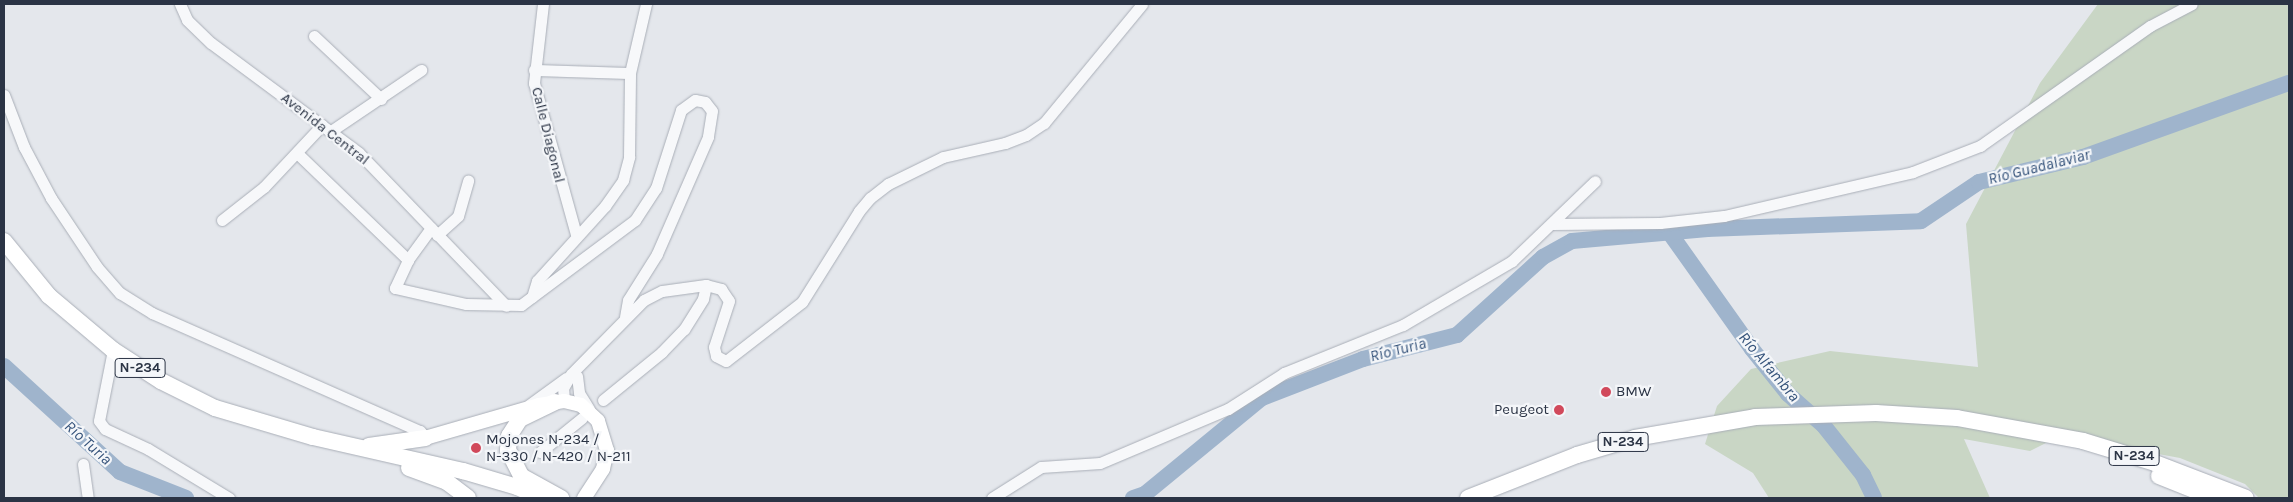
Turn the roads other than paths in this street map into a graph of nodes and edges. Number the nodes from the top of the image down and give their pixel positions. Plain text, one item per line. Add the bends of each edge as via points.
1 (180, 4) edge
2 (543, 4) edge
3 (646, 4) edge
4 (1142, 4) edge
5 (2192, 4) edge
6 (314, 36) dead end
7 (421, 70) dead end
8 (534, 70) junction
9 (630, 73) junction
10 (4, 96) edge
11 (381, 99) junction
12 (326, 128) junction
13 (298, 154) junction
14 (468, 180) dead end
15 (1595, 181) dead end
16 (222, 220) dead end
17 (1552, 224) junction
18 (434, 232) junction
19 (576, 234) junction
20 (4, 241) edge
21 (408, 260) junction
22 (706, 285) junction
23 (532, 297) junction
24 (506, 306) junction
25 (625, 317) junction
26 (113, 350) junction
27 (576, 373) junction
28 (603, 400) dead end
29 (560, 402) junction
30 (516, 412) junction
31 (588, 416) junction
32 (2017, 427) junction
33 (425, 438) junction
34 (359, 448) junction
35 (540, 452) dead end
36 (384, 453) junction
37 (83, 464) dead end
38 (586, 495) edge
39 (88, 498) edge
40 (229, 498) edge
41 (468, 498) edge
42 (542, 498) edge
43 (561, 498) edge
44 (992, 498) edge
45 (1468, 498) edge
46 (2214, 498) edge
47 (2246, 498) edge

1 - 12 street, Avenida Central via 187,20 211,43
2 - 8 street, Calle Diagonal
3 - 9 street
4 - 22 street via 1044,123 1012,140 943,157 888,184 870,198 802,302 726,361 716,356 714,347 729,301 721,289
5 - 17 street via 2150,26 1980,146 1913,172 1724,216 1660,223
6 - 11 street
7 - 11 street via 404,78
8 - 9 street
8 - 19 street, Calle Diagonal via 534,83
9 - 19 street via 627,169 615,194
10 - 33 street via 24,147 51,198 98,267 120,293 152,313 420,431
11 - 12 street
12 - 13 street
12 - 18 street, Avenida Central via 359,153
13 - 16 street via 264,187
13 - 21 street
14 - 18 street via 458,216
15 - 17 street
17 - 44 street via 1512,261 1403,325 1284,373 1228,409 1100,463 1041,467
18 - 21 street
18 - 24 street, Avenida Central
19 - 23 street via 537,281
20 - 26 highway, N-234 via 49,296
21 - 24 street via 395,288 466,304
22 - 25 street via 662,291 644,300
22 - 28 street via 702,299 684,329 662,352
23 - 24 street via 521,305
23 - 25 street via 624,230 642,212 656,188 681,110 694,100 704,102 712,111 712,125 660,247 628,300
25 - 27 street
26 - 34 highway, N-234 via 161,381 215,408
26 - 40 street via 99,421 105,429 148,449
27 - 29 street via 563,388
27 - 30 street
27 - 31 street
29 - 30 main road
29 - 31 main road via 581,405
29 - 43 highway via 520,419 510,436 508,450 521,476
30 - 33 main road
31 - 35 street
31 - 38 main road via 604,434 606,459
32 - 45 highway, N-234 via 1957,418 1834,413 1694,426 1635,438 1577,455
32 - 46 highway, N-234
32 - 47 highway, N-234 via 2083,441 2155,463
33 - 34 highway
34 - 36 highway, N-234
36 - 41 highway via 397,463 446,482
36 - 42 highway, N-234 via 463,471
37 - 39 street

